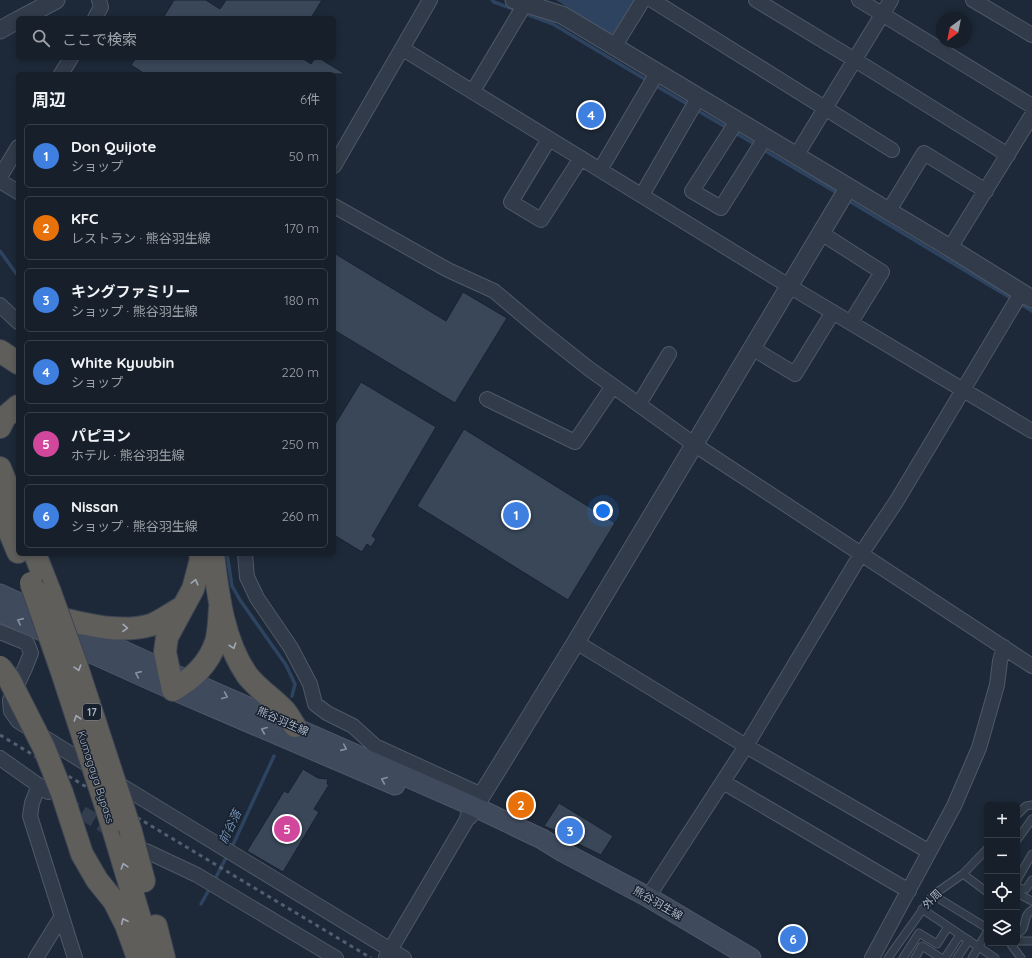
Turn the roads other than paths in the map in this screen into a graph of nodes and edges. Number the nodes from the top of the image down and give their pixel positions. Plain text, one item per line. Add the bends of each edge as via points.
1 (56, 0) edge
2 (99, 0) edge
3 (430, 0) edge
4 (643, 0) edge
5 (652, 0) edge
6 (756, 0) edge
7 (859, 0) edge
8 (891, 0) edge
9 (972, 0) edge
10 (519, 2) edge
11 (883, 14) junction
12 (26, 16) edge
13 (96, 16) edge
14 (16, 21) edge
15 (0, 30) edge
16 (1032, 35) edge
17 (614, 47) junction
18 (403, 49) junction
19 (70, 60) edge
20 (855, 60) junction
21 (62, 72) edge
22 (657, 73) junction
23 (473, 91) junction
24 (698, 98) junction
25 (1032, 106) edge
26 (826, 108) junction
27 (1032, 115) edge
28 (737, 121) junction
29 (765, 138) junction
30 (549, 139) junction
31 (16, 150) edge
32 (892, 150) dead end
33 (1008, 155) junction
34 (796, 156) junction
35 (581, 158) junction
36 (336, 163) edge
37 (600, 170) junction
38 (0, 177) edge
39 (0, 181) edge
40 (848, 188) junction
41 (16, 191) edge
42 (986, 191) junction
43 (642, 195) junction
44 (336, 207) edge
45 (888, 212) junction
46 (821, 233) junction
47 (950, 248) junction
48 (789, 286) junction
49 (1027, 296) edge
50 (0, 305) edge
51 (833, 312) junction
52 (16, 320) edge
53 (851, 322) junction
54 (752, 348) junction
55 (0, 351) edge
56 (669, 354) dead end
57 (16, 362) edge
58 (613, 386) junction
59 (963, 389) junction
60 (487, 399) dead end
61 (639, 404) junction
62 (16, 408) edge
63 (0, 427) edge
64 (1032, 431) edge
65 (695, 445) junction
66 (0, 468) edge
67 (16, 507) edge
68 (0, 508) edge
69 (16, 548) edge
70 (861, 554) junction
71 (20, 556) edge
72 (35, 556) edge
73 (200, 556) edge
74 (213, 556) edge
75 (245, 556) edge
76 (41, 588) junction
77 (0, 594) edge
78 (183, 607) junction
79 (220, 608) junction
80 (0, 612) edge
81 (46, 615) junction
82 (0, 632) edge
83 (576, 642) junction
84 (1004, 646) junction
85 (1032, 666) edge
86 (0, 667) edge
87 (177, 680) junction
88 (295, 726) junction
89 (746, 746) junction
90 (0, 758) edge
91 (723, 782) junction
92 (50, 790) junction
93 (1032, 805) edge
94 (476, 806) junction
95 (1020, 812) edge
96 (1032, 819) edge
97 (1018, 838) edge
98 (146, 851) dead end
99 (928, 851) junction
100 (984, 852) edge
101 (1032, 854) edge
102 (963, 874) junction
103 (1020, 875) edge
104 (1032, 880) edge
105 (984, 887) edge
106 (1020, 888) edge
107 (909, 890) junction
108 (933, 895) junction
109 (1020, 895) edge
110 (648, 897) junction
111 (1032, 901) edge
112 (922, 909) junction
113 (1032, 910) edge
114 (62, 916) junction
115 (948, 926) junction
116 (984, 926) edge
117 (1020, 933) edge
118 (960, 935) junction
119 (984, 937) edge
120 (969, 940) junction
121 (1020, 941) edge
122 (1032, 941) edge
123 (1012, 946) edge
124 (978, 947) junction
125 (388, 954) edge
126 (36, 958) edge
127 (75, 958) edge
128 (138, 958) edge
129 (149, 958) edge
130 (164, 958) edge
131 (336, 958) edge
132 (404, 958) edge
133 (751, 958) edge
134 (872, 958) edge
135 (888, 958) edge
136 (903, 958) edge
137 (915, 958) edge
138 (940, 958) edge
139 (945, 958) edge
140 (957, 958) edge
141 (972, 958) edge
142 (995, 958) edge
143 (1021, 958) edge

1 - 12 street
2 - 13 street via 101,8
3 - 18 street
4 - 17 street
5 - 26 street
6 - 20 street
7 - 11 street
8 - 11 street
9 - 16 street
10 - 17 street via 562,15
10 - 23 street
11 - 20 street
11 - 25 street
14 - 15 street
17 - 22 street
18 - 23 street
18 - 36 street
19 - 21 street
20 - 26 street
20 - 33 street
22 - 24 street
22 - 37 street
23 - 30 street
24 - 28 street
24 - 43 street
26 - 32 street
26 - 34 street
27 - 33 street
28 - 29 street
28 - 29 street via 692,191 721,208
29 - 34 street
30 - 35 street
30 - 35 street via 511,202 542,220
31 - 38 street
33 - 42 street
34 - 40 street
35 - 37 street
37 - 43 street
39 - 41 street
40 - 45 street
40 - 46 street
42 - 45 street via 924,153
42 - 47 street
43 - 48 street
44 - 58 street via 448,270 494,291
45 - 47 street
46 - 48 street
46 - 53 street via 882,272
47 - 49 street
48 - 51 street
48 - 54 street
49 - 59 street
50 - 52 street
51 - 53 street
51 - 54 street via 795,374
53 - 59 street
54 - 65 street
55 - 57 highway
56 - 61 street
58 - 60 street via 575,442
58 - 61 street
59 - 64 street
59 - 70 street via 900,496
61 - 65 street
62 - 63 highway via 5,417
65 - 70 street
65 - 83 street
66 - 67 highway
68 - 69 highway, Kumagaya Bypass / 17
70 - 84 street
70 - 89 street
71 - 76 highway, Kumagaya Bypass / 17
72 - 76 highway, Kumagaya Bypass / 17
78 -> 73 highway via 193,589
74 - 79 highway
75 - 94 street via 247,577 257,598 291,648 310,684 315,704 353,726 375,746
129 -> 76 highway, Kumagaya Bypass / 17, bridge via 142,922 62,672
76 -> 130 highway, Kumagaya Bypass / 17, bridge via 76,664 131,832
77 - 81 main road, 熊谷羽生線
81 -> 78 highway via 130,629 152,624
78 - 87 highway via 167,636 165,652
79 - 87 highway via 216,641 209,657 203,666
79 -> 88 highway via 234,652 248,675 284,709
87 -> 80 main road, 熊谷羽生線
81 - 87 main road, 熊谷羽生線
82 - 125 street via 27,643 31,653 10,700 11,711 18,721
83 - 89 street
83 - 94 street
84 - 85 street
84 - 99 street via 997,685 979,748 954,806
86 - 92 highway, bridge via 9,679 44,748
87 -> 88 main road, 熊谷羽生線
94 -> 87 main road, 熊谷羽生線
88 -> 94 main road, 熊谷羽生線
89 - 91 street
89 - 99 street
90 - 92 street
91 - 107 street
91 - 110 street
92 - 114 street via 32,803 30,816
128 -> 92 highway via 114,901 97,880 82,854
93 - 95 lane via 1026,806
94 - 110 main road, 熊谷羽生線 via 540,846 563,852
94 - 125 street
96 - 97 lane
98 - 131 street via 197,875
99 - 107 street
100 - 102 lane, 外周
101 - 103 lane
102 - 105 lane
102 - 108 lane, 外周
104 - 106 lane via 1026,889
107 - 134 street
108 - 112 lane, 外周
108 - 116 lane
109 - 111 lane
110 - 133 main road, 熊谷羽生線
112 - 115 lane
112 - 135 lane, 外周
113 - 117 lane via 1026,915
114 - 126 street
114 - 127 street
115 - 118 lane
115 - 136 lane via 937,944 919,933
118 - 120 lane
118 - 139 lane
119 - 124 lane
120 - 124 lane
120 - 140 lane
121 - 122 lane
123 - 143 lane
124 - 141 lane
124 - 142 lane
125 - 132 street
137 - 138 lane via 922,946

